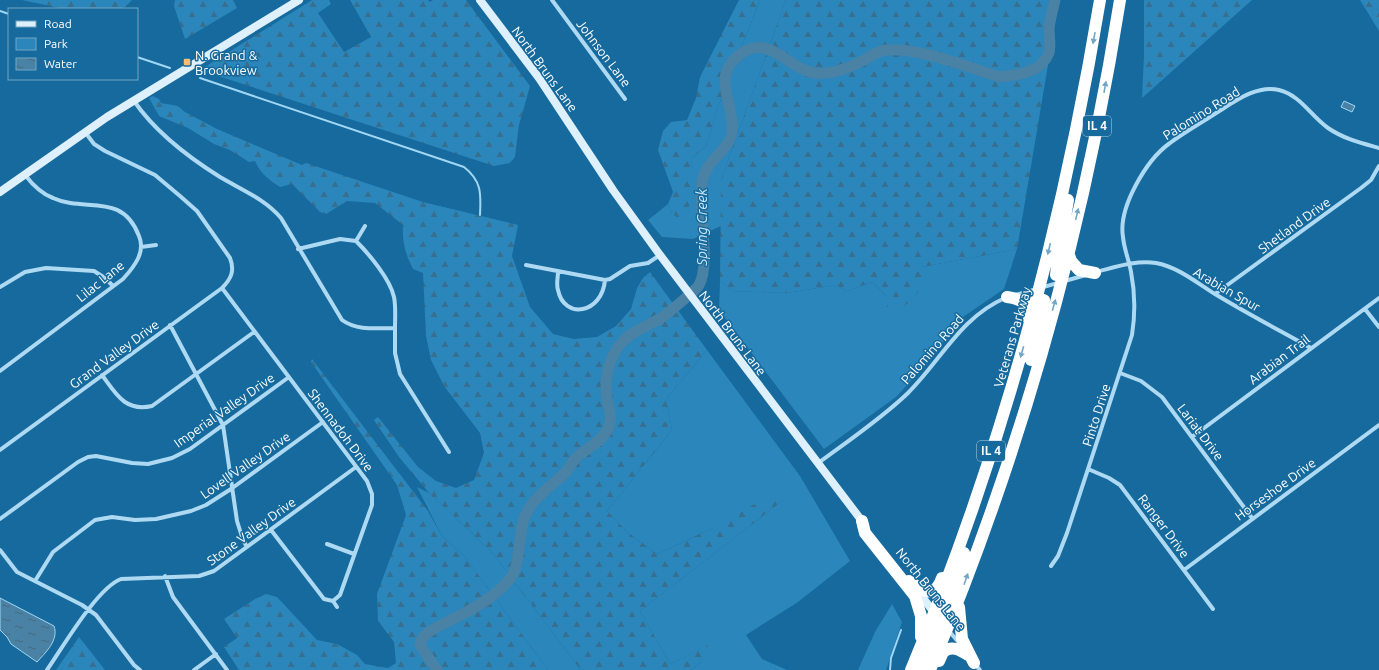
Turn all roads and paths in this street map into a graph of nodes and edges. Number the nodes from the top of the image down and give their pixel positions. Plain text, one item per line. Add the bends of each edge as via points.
1 (299, 0) edge
2 (480, 0) edge
3 (552, 0) edge
4 (1100, 0) edge
5 (1120, 0) edge
6 (625, 99) dead end
7 (134, 101) junction
8 (1077, 130) junction
9 (85, 132) junction
10 (1379, 148) edge
11 (1379, 166) edge
12 (24, 174) junction
13 (0, 192) edge
14 (365, 226) dead end
15 (356, 241) junction
16 (156, 245) dead end
17 (141, 247) junction
18 (298, 249) junction
19 (1068, 252) junction
20 (660, 254) junction
21 (1129, 264) junction
22 (526, 265) dead end
23 (558, 272) junction
24 (1095, 273) junction
25 (605, 280) junction
26 (1060, 283) junction
27 (113, 286) junction
28 (0, 287) edge
29 (1040, 287) junction
30 (222, 288) junction
31 (1215, 294) junction
32 (1008, 297) junction
33 (1379, 298) edge
34 (1365, 309) junction
35 (170, 325) junction
36 (1379, 327) edge
37 (395, 328) junction
38 (1029, 328) junction
39 (254, 332) junction
40 (1311, 348) junction
41 (0, 370) edge
42 (1120, 373) junction
43 (102, 375) junction
44 (196, 375) junction
45 (289, 377) junction
46 (323, 422) junction
47 (223, 425) junction
48 (1379, 425) edge
49 (1192, 437) junction
50 (1011, 449) junction
51 (0, 450) edge
52 (449, 452) dead end
53 (817, 464) junction
54 (356, 467) junction
55 (1088, 469) junction
56 (982, 482) junction
57 (231, 489) junction
58 (976, 496) junction
59 (1252, 518) junction
60 (0, 519) edge
61 (862, 521) junction
62 (271, 530) junction
63 (327, 544) dead end
64 (248, 547) junction
65 (0, 550) edge
66 (354, 554) junction
67 (1050, 566) dead end
68 (1184, 570) junction
69 (165, 576) junction
70 (35, 581) junction
71 (909, 581) junction
72 (959, 600) junction
73 (333, 601) junction
74 (337, 607) dead end
75 (1213, 609) dead end
76 (89, 610) junction
77 (934, 613) junction
78 (947, 629) junction
79 (920, 647) junction
80 (216, 654) junction
81 (974, 663) edge
82 (47, 670) edge
83 (140, 670) edge
84 (194, 670) edge
85 (227, 670) edge
86 (911, 670) edge
87 (922, 670) edge
88 (930, 670) edge
89 (936, 670) edge

1 - 7 main road
2 - 20 main road, North Bruns Lane via 539,78 613,190
3 - 6 street, Johnson Lane
4 -> 8 highway, Veterans Parkway / IL 4
19 -> 5 highway, IL 4 via 1096,130
7 - 9 main road
7 - 18 street via 152,124 186,154 270,206
8 - 26 highway via 1075,164 1056,264 1056,278
8 -> 29 highway, Veterans Parkway / IL 4
9 - 12 main road
9 - 30 street, Grand Valley Drive via 94,144 105,151 155,175 190,205 205,222 230,258 233,269 231,277
10 - 21 street, Palomino Road via 1349,140 1329,129 1289,94 1270,89 1255,92 1169,143 1149,166 1123,216 1123,237
11 - 31 street, Shetland Drive via 1371,180 1361,188
12 - 13 main road
12 - 17 street via 52,198 74,203 101,204 119,210 137,231
14 - 15 street
15 - 18 street via 340,239
15 - 37 street via 392,289
16 - 17 street
17 - 27 street, Lilac Lane via 136,263 123,279
18 - 37 street via 342,320 358,328
19 - 24 highway via 1071,261 1079,270
19 - 26 highway, IL 4
20 - 25 street via 648,263 630,266
20 - 53 main road, North Bruns Lane
21 - 24 street, Palomino Road
21 - 31 street, Arabian Spur via 1148,263 1166,266
21 - 42 street, Pinto Drive via 1132,274 1134,322
22 - 23 street
23 - 25 street
23 - 25 street via 559,295 567,304 578,309 585,309 596,303 604,289
24 - 26 street, Palomino Road
26 - 29 street, Palomino Road
50 -> 26 highway, IL 4
27 - 28 street via 94,271 46,268 25,272
27 - 41 street, Lilac Lane
29 - 32 street, Palomino Road
29 - 38 highway, Veterans Parkway / IL 4
29 - 50 highway via 1044,294 1043,306
30 - 35 street, Grand Valley Drive
30 - 39 street, Shennadoh Drive
31 - 40 street, Arabian Spur
32 - 38 highway via 1020,299 1026,304 1030,314
32 - 53 street, Palomino Road via 973,317 896,405
33 - 34 street, Arabian Trail
34 - 36 street
34 - 40 street, Arabian Trail
35 - 43 street, Grand Valley Drive
35 - 44 street
37 - 52 street via 395,353 400,374
38 -> 56 highway, Veterans Parkway / IL 4
39 - 44 street
39 - 45 street, Shennadoh Drive
40 - 49 street, Arabian Trail
42 - 49 street, Lariat Drive via 1153,388
42 - 55 street, Pinto Drive
43 - 44 street via 121,400 142,408 160,402
43 - 51 street, Grand Valley Drive
44 - 47 street
45 - 46 street, Shennadoh Drive
45 - 47 street, Imperial Valley Drive
46 - 54 street, Shennadoh Drive
46 - 57 street, Lovell Valley Drive
47 - 57 street
47 - 60 street, Imperial Valley Drive via 190,449 162,462 132,463 104,457 88,457
48 - 59 street, Horseshoe Drive
49 - 59 street, Lariat Drive
72 -> 50 highway, IL 4
53 - 61 main road, North Bruns Lane
54 - 62 street, Stone Valley Drive
54 - 66 street, Shennadoh Drive via 370,487 372,506
55 - 67 street, Pinto Drive via 1062,547
55 - 68 street, Ranger Drive via 1120,485
56 - 58 highway, Veterans Parkway / IL 4
56 - 78 highway via 977,509 944,617
57 - 64 street via 237,521
57 - 70 street, Lovell Valley Drive via 206,505 174,516 146,520 104,517 95,520 53,552
58 - 71 highway via 962,524 937,589 926,592
58 - 77 highway, Veterans Parkway / IL 4
59 - 68 street, Horseshoe Drive
61 - 71 main road, North Bruns Lane
61 - 79 highway via 865,533 915,596 922,619
62 - 64 street, Stone Valley Drive
62 - 73 street via 324,600
63 - 66 street
64 - 69 street, Stone Valley Drive via 207,574
65 - 70 street via 17,572
66 - 73 street, Shennadoh Drive via 340,595
68 - 75 street, Ranger Drive
69 - 76 street, Stone Valley Drive via 116,581 104,590
69 - 80 street via 173,597
70 - 76 street
71 - 77 main road, North Bruns Lane
72 - 78 highway, IL 4
72 - 81 highway via 962,639
73 - 74 street
76 - 82 street, Stone Valley Drive
76 - 83 street via 96,615
77 - 78 main road, North Bruns Lane
77 - 79 highway, Veterans Parkway / IL 4
77 - 87 highway via 937,627
78 - 81 street, North Bruns Lane
78 - 88 highway, IL 4
79 - 86 highway, Veterans Parkway / IL 4
80 - 84 street
80 - 85 street
81 - 89 highway via 956,648 946,649

